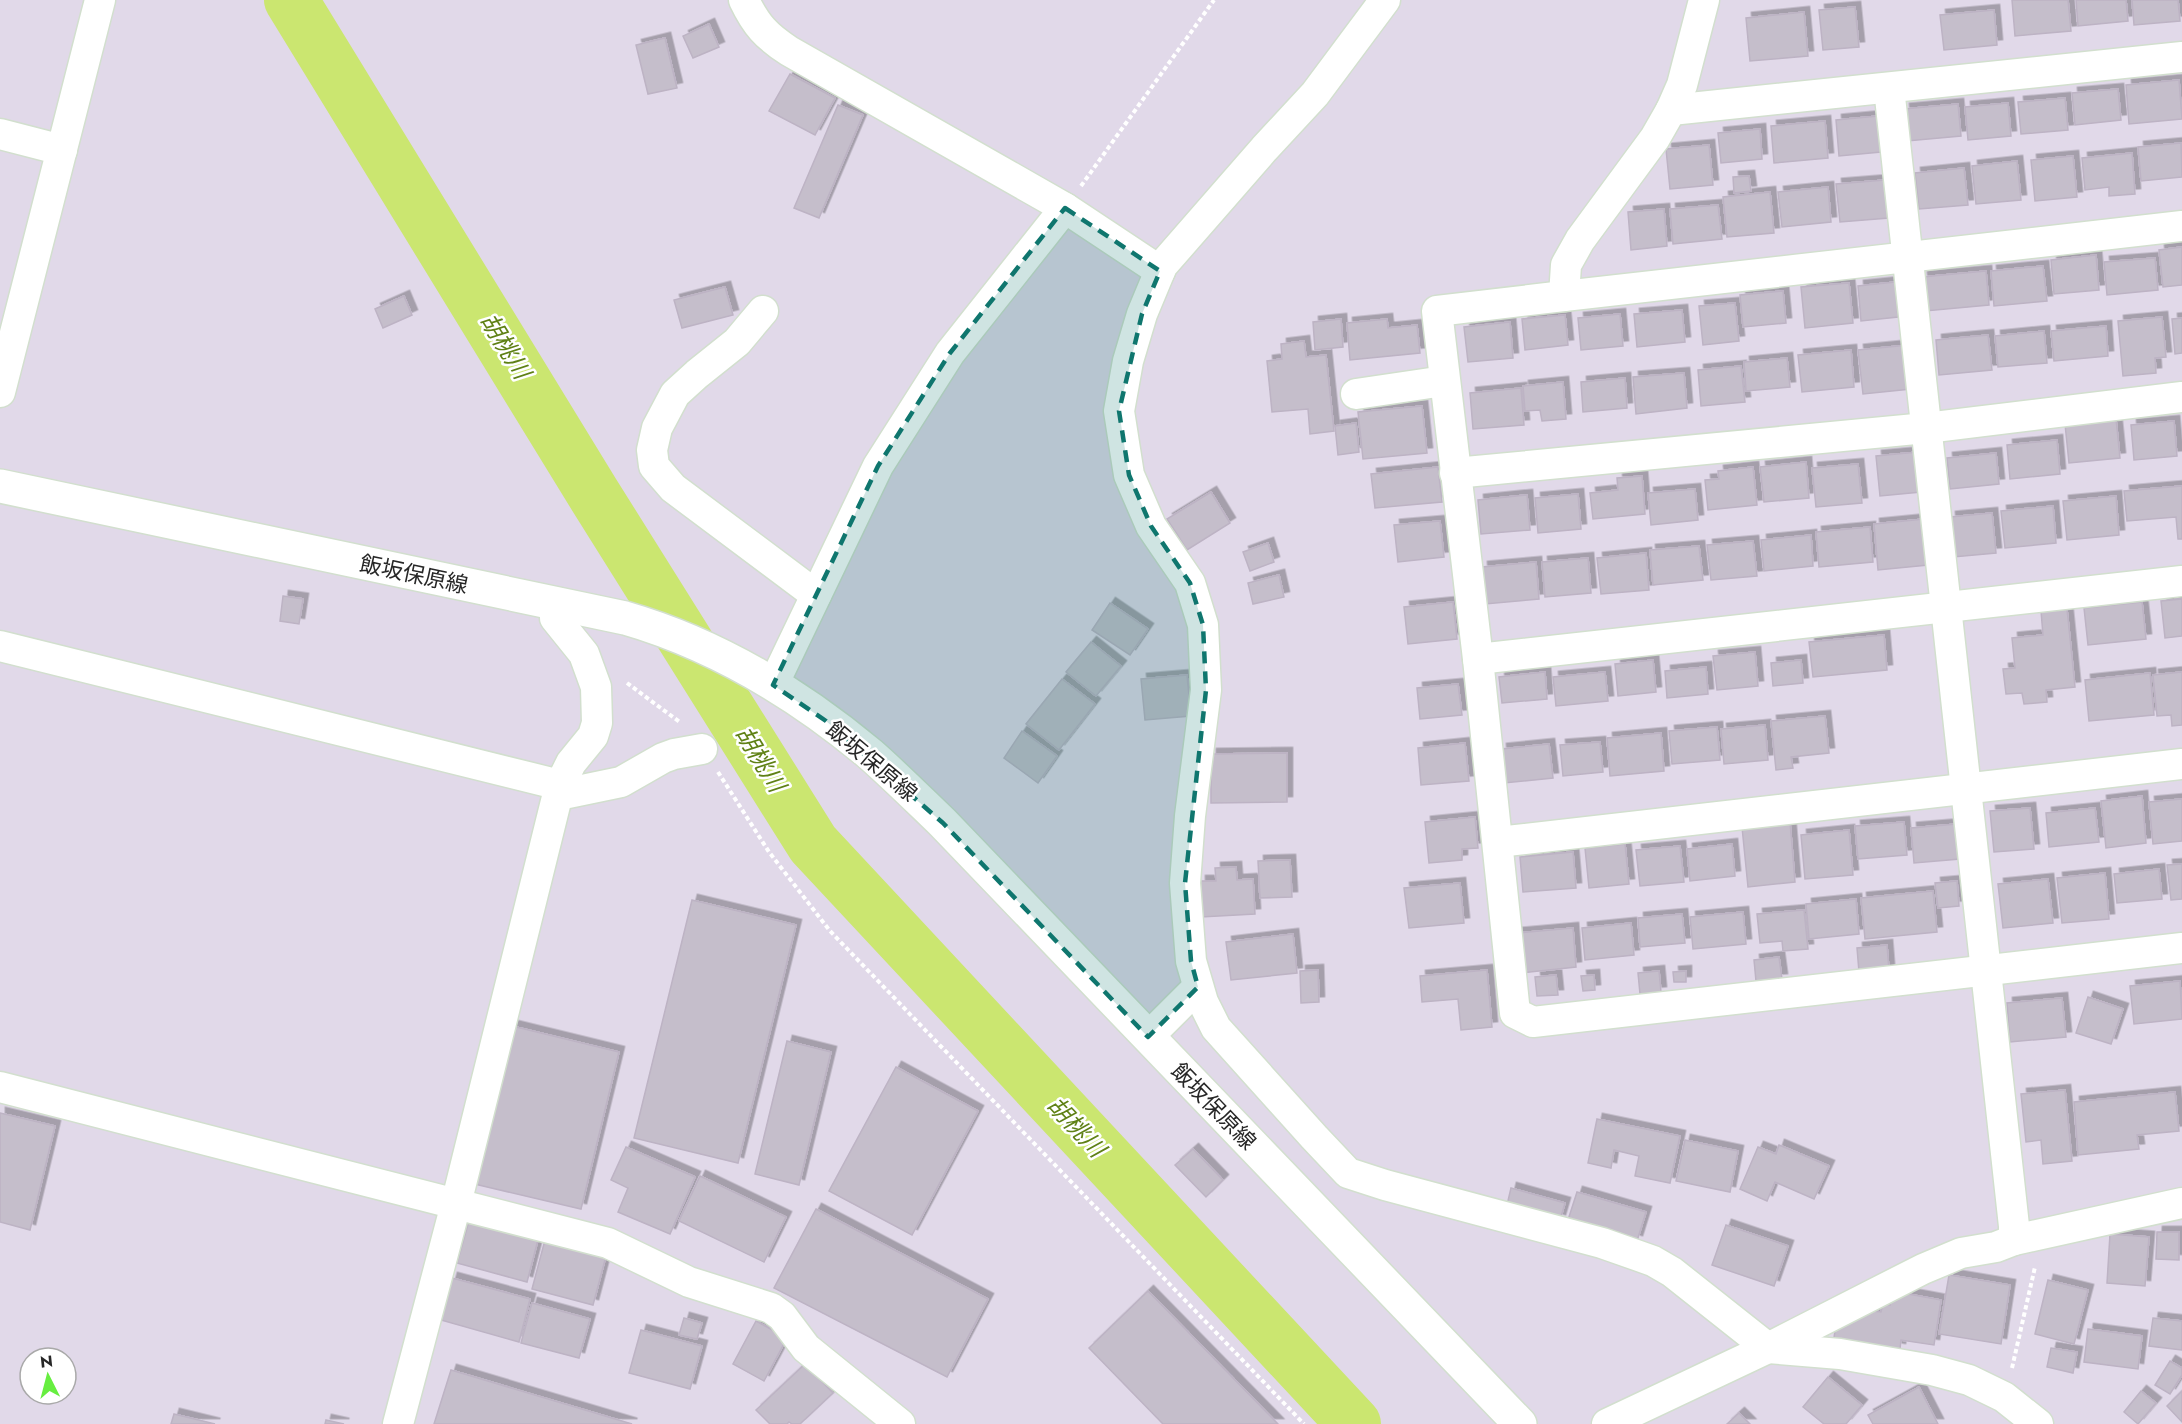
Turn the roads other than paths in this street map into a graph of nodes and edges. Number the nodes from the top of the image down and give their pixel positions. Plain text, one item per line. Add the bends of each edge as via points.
1 (100, 0) edge
2 (744, 0) edge
3 (1385, 0) edge
4 (1704, 0) edge
5 (2182, 57) edge
6 (1889, 87) junction
7 (1671, 110) junction
8 (0, 134) edge
9 (62, 150) junction
10 (1065, 208) junction
11 (2182, 226) edge
12 (1907, 256) junction
13 (1160, 271) junction
14 (1564, 296) junction
15 (763, 312) dead end
16 (1444, 381) junction
17 (0, 392) edge
18 (1356, 394) dead end
19 (2182, 398) edge
20 (1926, 428) junction
21 (1455, 473) junction
22 (0, 486) edge
23 (2182, 581) edge
24 (816, 595) junction
25 (555, 603) junction
26 (1945, 608) junction
27 (0, 646) edge
28 (1478, 659) junction
29 (770, 682) junction
30 (702, 749) road end
31 (2182, 764) edge
32 (560, 785) junction
33 (1965, 790) junction
34 (1498, 842) junction
35 (2182, 948) edge
36 (1985, 970) junction
37 (1198, 987) junction
38 (1148, 1037) junction
39 (0, 1087) edge
40 (2182, 1203) edge
41 (456, 1204) junction
42 (2028, 1237) junction
43 (1768, 1348) junction
44 (398, 1424) edge
45 (900, 1424) edge
46 (1520, 1424) edge
47 (1607, 1424) edge
48 (2038, 1424) edge

1 - 9 street
2 - 10 street via 768,37 789,51
3 - 13 street via 1315,94
4 - 7 street via 1682,85
5 - 6 street
6 - 7 street
6 - 12 street
7 - 14 street via 1580,240 1566,265
8 - 9 street
9 - 17 street
10 - 13 street
10 - 24 street via 950,353 906,420 878,466
11 - 12 street
12 - 14 street
12 - 20 street
13 - 37 street via 1128,361 1119,411 1129,475 1150,526 1190,583 1203,626 1206,690 1185,883 1191,961
14 - 16 street via 1437,311
15 - 24 street via 737,342 675,394 657,428 652,450 654,466 673,488
16 - 18 street
16 - 21 street
19 - 20 street
20 - 21 street
20 - 26 street
21 - 28 street
22 - 25 main road, 飯坂保原線
23 - 26 street
24 - 29 street
25 - 29 main road, 飯坂保原線 via 678,635
25 - 32 street via 555,618 584,654 596,687 597,723 593,736
26 - 28 street
26 - 33 street
27 - 32 street
28 - 34 street
29 - 38 main road, 飯坂保原線 via 870,755 935,815
30 - 32 street via 663,758 621,782 568,792
31 - 33 street
32 - 41 street
33 - 34 street
33 - 36 street
34 - 36 street via 1515,1013 1533,1023
35 - 36 street
36 - 42 street via 2014,1227
37 - 38 street
37 - 43 street via 1216,1028 1348,1173 1602,1243 1653,1261
38 - 46 main road, 飯坂保原線
39 - 41 street
40 - 42 street
41 - 44 street
41 - 45 street via 608,1243 688,1282 771,1308 782,1316 806,1348
42 - 43 street via 1960,1254 1923,1269
43 - 47 street
43 - 48 street via 1840,1354 1969,1380 2004,1397

